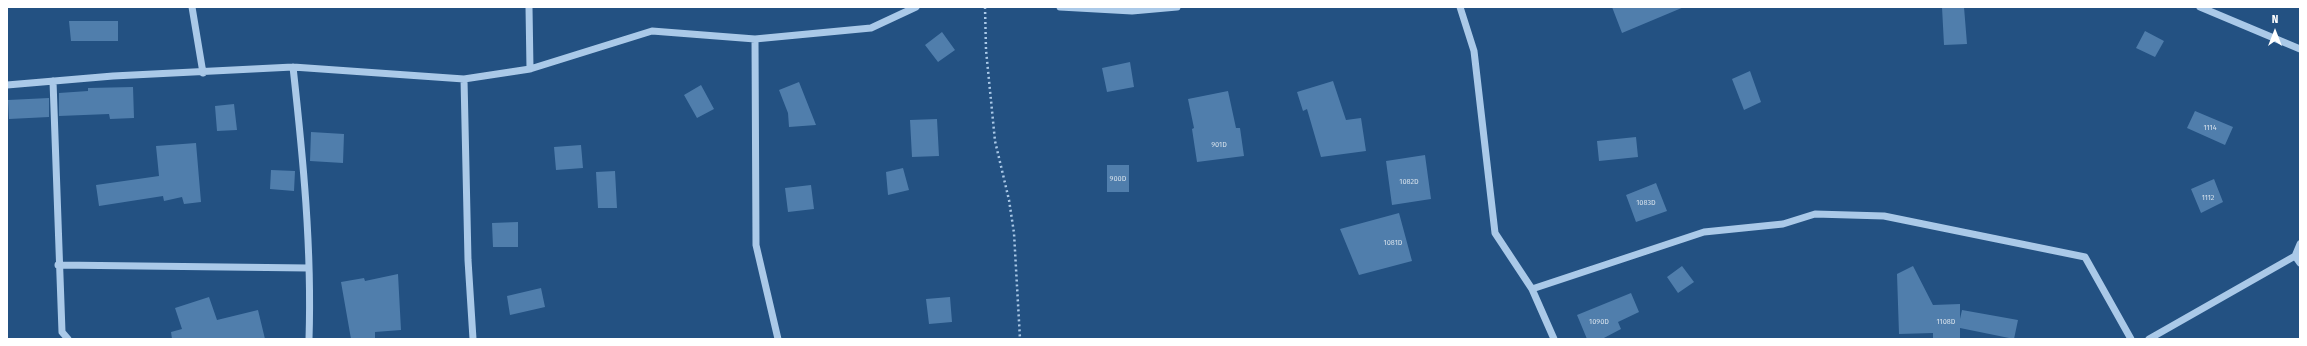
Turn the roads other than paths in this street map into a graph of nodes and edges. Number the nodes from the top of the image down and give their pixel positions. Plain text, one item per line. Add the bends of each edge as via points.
1 (192, 7) edge
2 (528, 7) edge
3 (916, 7) edge
4 (1060, 7) edge
5 (1177, 7) edge
6 (1460, 7) edge
7 (2200, 7) edge
8 (1133, 9) edge
9 (755, 39) junction
10 (2300, 50) edge
11 (293, 67) junction
12 (530, 69) junction
13 (203, 73) junction
14 (464, 79) junction
15 (53, 81) junction
16 (7, 85) edge
17 (2300, 244) edge
18 (2295, 256) junction
19 (2300, 263) edge
20 (58, 265) junction
21 (308, 268) junction
22 (1532, 289) junction
23 (68, 339) edge
24 (309, 339) edge
25 (473, 339) edge
26 (778, 339) edge
27 (1554, 339) edge
28 (2131, 339) edge
29 (2149, 339) edge

1 - 13 street
2 - 12 street
3 - 9 street via 871,28
4 - 8 street
5 - 8 street
6 - 22 street via 1474,51 1495,233
7 - 10 street
9 - 12 street via 652,31
9 - 26 street via 756,245
11 - 13 street
11 - 14 street
11 - 21 street via 300,124
12 - 14 street
13 - 15 street
14 - 25 street via 468,260
15 - 16 street
15 - 20 street
17 - 18 street
18 - 19 street
18 - 29 street
20 - 21 street
20 - 23 street via 62,332
21 - 24 street
22 - 27 street
22 - 28 street via 1704,232 1784,224 1815,214 1884,216 2085,257

